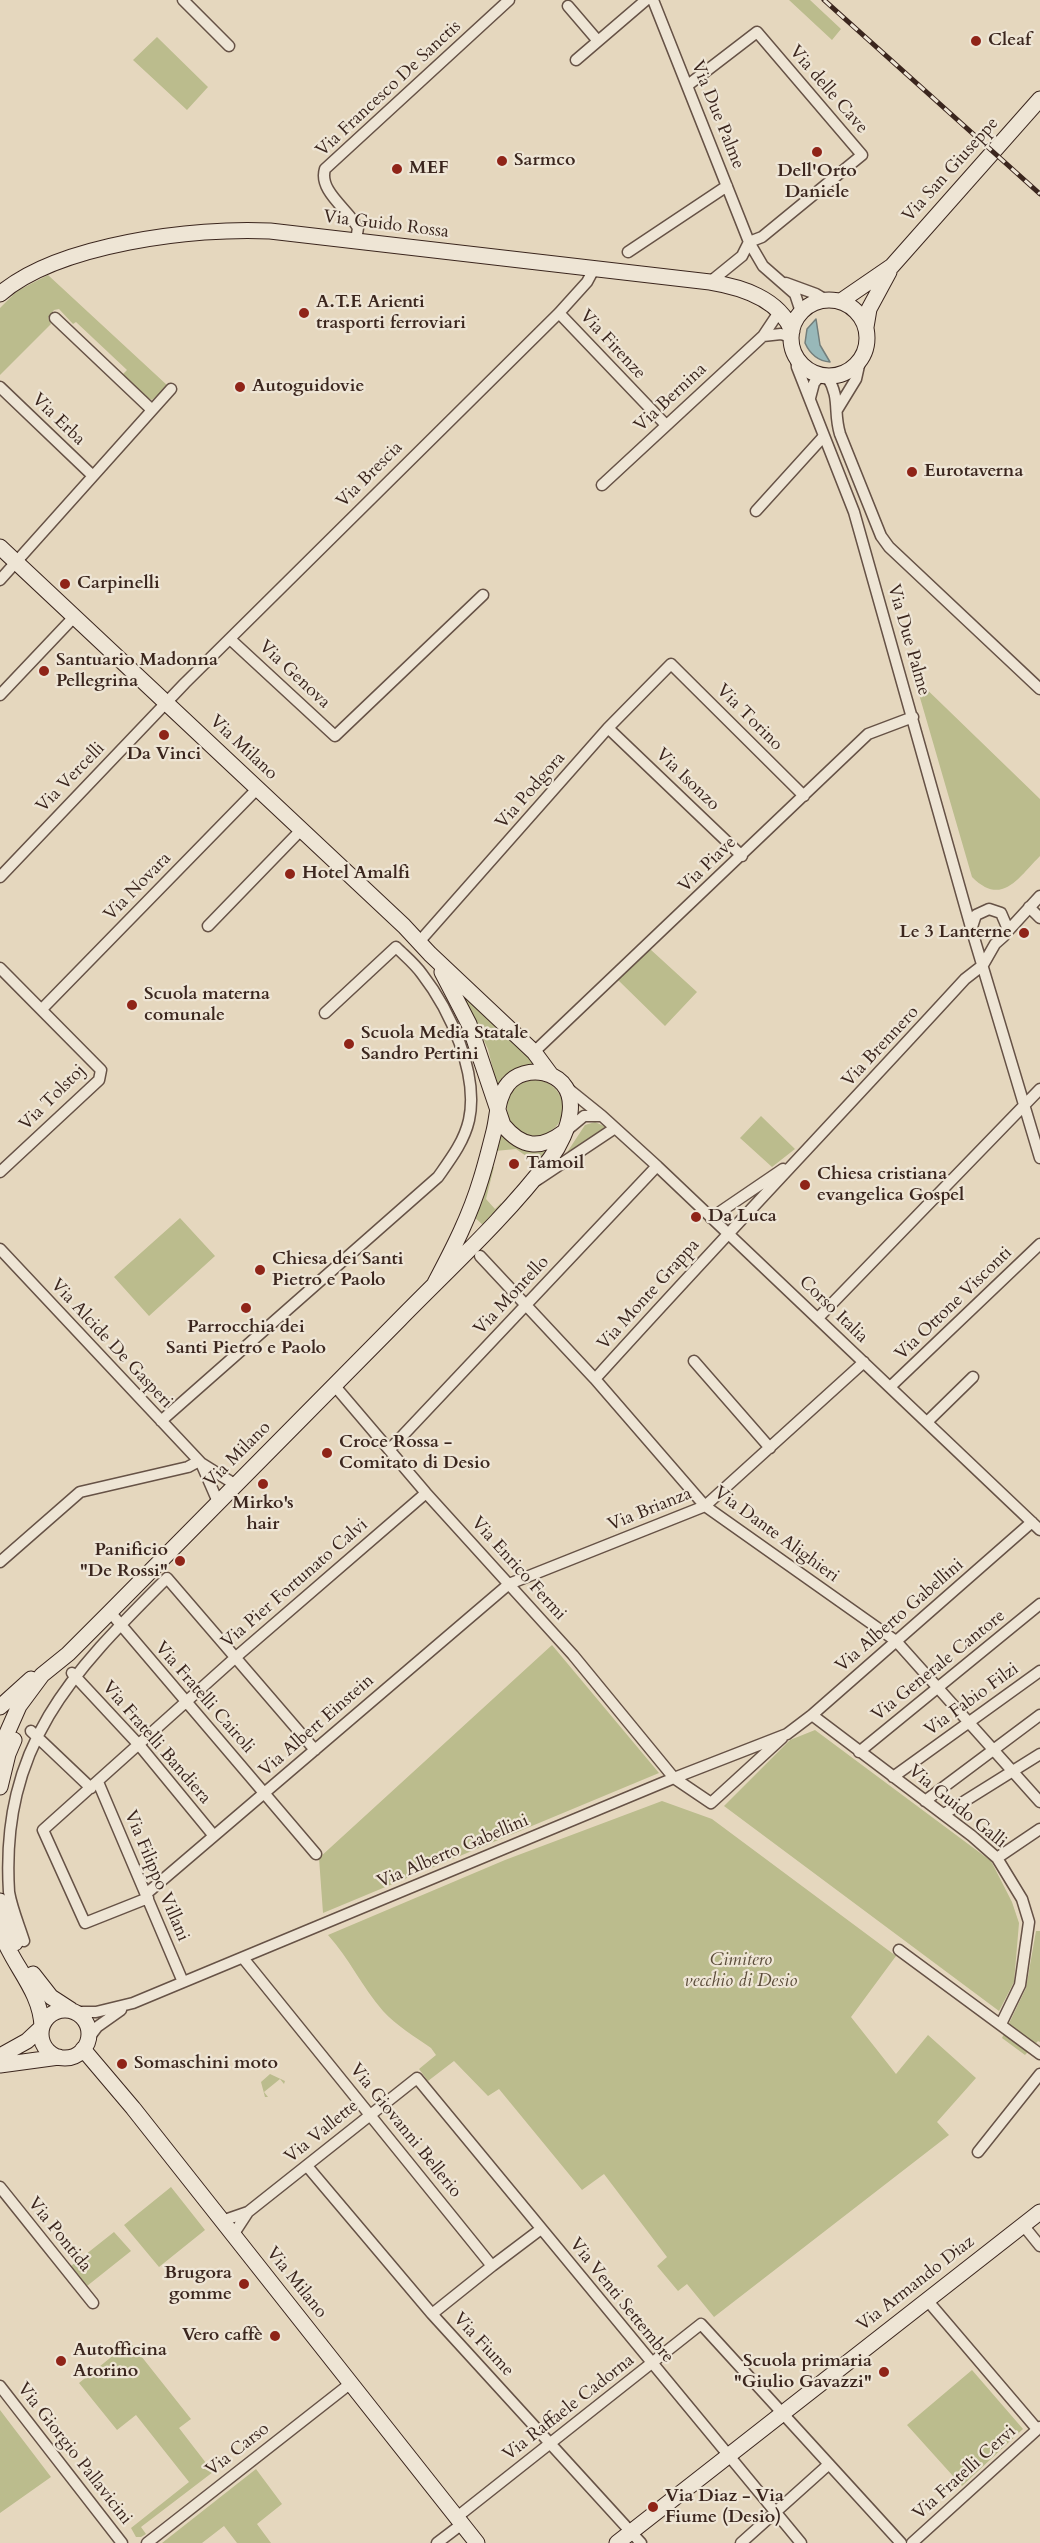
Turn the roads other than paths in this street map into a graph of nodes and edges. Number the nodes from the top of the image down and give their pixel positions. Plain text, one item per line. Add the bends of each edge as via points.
1 (183, 0) edge
2 (509, 0) edge
3 (646, 0) edge
4 (653, 0) edge
5 (568, 6) dead end
6 (598, 40) junction
7 (229, 46) dead end
8 (576, 60) dead end
9 (688, 86) junction
10 (1040, 99) edge
11 (727, 186) junction
12 (356, 240) junction
13 (748, 242) junction
14 (628, 252) dead end
15 (892, 266) junction
16 (594, 269) junction
17 (780, 281) junction
18 (711, 282) junction
19 (0, 294) edge
20 (833, 300) junction
21 (776, 309) junction
22 (559, 313) junction
23 (800, 313) junction
24 (55, 318) dead end
25 (866, 327) junction
26 (791, 334) junction
27 (763, 336) junction
28 (796, 356) junction
29 (860, 361) junction
30 (824, 376) junction
31 (0, 387) edge
32 (171, 388) dead end
33 (810, 399) junction
34 (151, 409) junction
35 (837, 411) junction
36 (666, 425) junction
37 (825, 436) junction
38 (93, 476) junction
39 (602, 485) dead end
40 (756, 511) dead end
41 (0, 547) edge
42 (16, 562) junction
43 (0, 580) edge
44 (483, 595) dead end
45 (74, 617) junction
46 (230, 639) junction
47 (671, 664) joint
48 (1040, 689) edge
49 (0, 695) edge
50 (166, 702) junction
51 (913, 717) junction
52 (608, 728) junction
53 (258, 788) junction
54 (804, 796) junction
55 (301, 830) junction
56 (742, 856) junction
57 (0, 877) edge
58 (963, 895) junction
59 (1040, 896) edge
60 (981, 911) junction
61 (1026, 911) junction
62 (1001, 913) junction
63 (1040, 918) edge
64 (208, 926) dead end
65 (972, 931) junction
66 (1006, 933) junction
67 (419, 942) junction
68 (995, 944) junction
69 (430, 954) junction
70 (983, 965) junction
71 (0, 968) edge
72 (42, 1009) junction
73 (325, 1013) dead end
74 (534, 1052) junction
75 (557, 1080) junction
76 (1040, 1089) edge
77 (1025, 1105) junction
78 (498, 1109) junction
79 (602, 1116) junction
80 (615, 1128) junction
81 (564, 1132) junction
82 (805, 1153) junction
83 (1040, 1158) edge
84 (657, 1166) junction
85 (0, 1172) edge
86 (529, 1185) junction
87 (711, 1218) junction
88 (727, 1233) junction
89 (1040, 1244) edge
90 (0, 1249) edge
91 (480, 1256) dead end
92 (435, 1283) junction
93 (526, 1304) junction
94 (818, 1318) junction
95 (693, 1361) dead end
96 (864, 1362) junction
97 (974, 1377) dead end
98 (595, 1379) junction
99 (334, 1385) junction
100 (890, 1387) junction
101 (161, 1421) junction
102 (927, 1422) junction
103 (770, 1448) junction
104 (390, 1449) junction
105 (200, 1462) junction
106 (236, 1485) junction
107 (426, 1493) junction
108 (218, 1502) junction
109 (705, 1506) junction
110 (1036, 1526) edge
111 (0, 1562) edge
112 (509, 1584) junction
113 (1040, 1604) edge
114 (110, 1612) junction
115 (120, 1625) junction
116 (896, 1641) junction
117 (68, 1653) junction
118 (236, 1657) junction
119 (1040, 1671) edge
120 (72, 1673) junction
121 (939, 1688) junction
122 (186, 1702) junction
123 (0, 1707) edge
124 (812, 1715) junction
125 (1040, 1715) edge
126 (968, 1723) junction
127 (31, 1731) junction
128 (787, 1734) junction
129 (140, 1746) junction
130 (0, 1749) edge
131 (992, 1749) junction
132 (315, 1750) junction
133 (859, 1752) junction
134 (1040, 1754) edge
135 (1012, 1771) junction
136 (893, 1777) junction
137 (1, 1778) edge
138 (674, 1778) junction
139 (95, 1785) junction
140 (264, 1793) junction
141 (925, 1801) junction
142 (1040, 1802) edge
143 (711, 1803) joint
144 (944, 1814) junction
145 (1040, 1828) edge
146 (214, 1836) junction
147 (316, 1854) dead end
148 (997, 1858) junction
149 (147, 1896) junction
150 (0, 1901) edge
151 (0, 1930) edge
152 (24, 1941) dead end
153 (899, 1950) dead end
154 (243, 1958) junction
155 (183, 1982) junction
156 (133, 2003) junction
157 (74, 2012) junction
158 (1001, 2024) junction
159 (42, 2027) junction
160 (86, 2044) junction
161 (1040, 2054) edge
162 (0, 2056) edge
163 (63, 2058) junction
164 (0, 2065) edge
165 (1040, 2074) edge
166 (417, 2078) joint
167 (370, 2115) junction
168 (978, 2152) dead end
169 (307, 2166) junction
170 (0, 2187) edge
171 (248, 2212) junction
172 (1040, 2212) edge
173 (222, 2221) junction
174 (1023, 2225) junction
175 (541, 2229) junction
176 (233, 2235) junction
177 (1040, 2246) edge
178 (492, 2266) junction
179 (927, 2300) junction
180 (93, 2303) dead end
181 (432, 2314) junction
182 (651, 2364) junction
183 (351, 2383) junction
184 (0, 2386) edge
185 (783, 2413) junction
186 (1039, 2428) edge
187 (550, 2443) junction
188 (728, 2456) junction
189 (828, 2465) junction
190 (775, 2512) junction
191 (459, 2520) junction
192 (636, 2537) edge
193 (122, 2543) edge
194 (147, 2543) edge
195 (437, 2543) edge
196 (477, 2543) edge
197 (617, 2543) edge
198 (741, 2543) edge
199 (801, 2543) edge
200 (901, 2543) edge
201 (912, 2543) edge

1 - 7 street
2 - 12 street, Via Francesco De Sanctis via 325,169 326,187 358,228
3 - 6 street
4 - 9 street, Via Due Palme
5 - 6 street
6 - 8 street
9 - 11 street, Via Due Palme
9 - 13 street, Via delle Cave via 757,32 862,154 762,237
10 - 15 main road, Via San Giuseppe
11 - 13 street, Via Due Palme
11 - 14 street
12 - 16 main road, Via Guido Rossa
12 - 19 main road, Via Guido Rossa via 249,230 160,237 52,263 22,277
13 - 17 street, Via Due Palme via 763,266
13 - 18 street via 742,256
15 - 20 main road, Via San Giuseppe
15 - 25 main road, Via San Giuseppe via 869,309
16 - 18 main road, Via Guido Rossa
16 - 22 street, Via Brescia
17 - 20 street, Via Due Palme
17 - 23 street, Via Due Palme via 795,294
18 - 21 main road, Via Guido Rossa via 746,290
20 - 23 main road via 808,306
20 - 25 main road via 854,309
21 - 23 main road, Via Guido Rossa
21 - 26 main road, Via Guido Rossa
21 - 27 street, Via Bernina
22 - 36 street, Via Firenze
22 - 46 street, Via Brescia
23 - 26 main road
24 - 34 street
25 - 29 main road via 866,347
26 - 27 street
26 - 28 main road
27 - 36 street, Via Bernina
28 - 30 main road via 808,369
28 - 33 street, Via Due Palme
29 - 30 main road via 846,372
29 - 35 street via 856,379
30 - 33 street via 814,383
30 - 35 street via 837,397
31 - 38 street, Via Erba
32 - 34 street
33 - 37 street, Via Due Palme
34 - 38 street
35 - 48 street via 843,444 875,525 889,547
36 - 39 street, Via Bernina
37 - 40 street
37 - 51 street, Via Due Palme via 854,512
38 - 42 street
41 - 42 main road, Via Milano
42 - 43 street
42 - 45 main road, Via Milano
44 - 46 street, Via Genova via 335,736
45 - 49 street
45 - 50 main road, Via Milano
46 - 50 street, Via Brescia
47 - 52 street, Via Podgora
47 - 54 street, Via Torino
50 - 53 main road, Via Milano
50 - 57 street, Via Vercelli
51 - 54 street, Via Piave via 868,734
51 - 58 street, Via Due Palme
52 - 56 street, Via Isonzo
52 - 67 street, Via Podgora
53 - 55 main road, Via Milano
53 - 72 street, Via Novara
54 - 56 street, Via Piave
55 - 64 street
55 - 67 main road, Via Milano
56 - 74 street, Via Piave
58 - 60 street
58 - 65 street, Via Due Palme
59 - 61 street
60 - 62 street via 993,909
60 - 65 street via 974,918
61 - 62 street
61 - 63 street
61 - 66 street
62 - 66 street via 1007,923
65 - 68 street via 981,942
65 - 70 street, Via Due Palme
66 - 68 street
67 - 69 main road, Via Milano
68 - 70 street
69 - 74 main road, Via Milano
69 - 78 main road, Via Milano via 469,1024
70 - 77 street, Via Due Palme
70 - 82 street, Via Brennero via 965,979
71 - 72 street
72 - 85 street, Via Tolstoj via 101,1070 99,1080
73 - 101 street via 396,947 421,973 451,1022 472,1096 469,1122 438,1177
74 - 75 main road, Via Milano
75 - 78 main road via 537,1071 522,1074 509,1082
75 - 79 street, Corso Italia
75 - 81 main road via 570,1098 572,1113
76 - 77 street
77 - 83 street, Via Due Palme
77 - 94 street
78 - 81 main road via 512,1137 526,1143 541,1144
78 - 92 main road, Via Milano via 482,1178 468,1217
79 - 80 street, Corso Italia
79 - 81 street via 584,1116
80 - 84 street, Corso Italia
80 - 86 street
81 - 86 main road, Via Milano via 557,1150
82 - 87 street, Via Brennero
82 - 88 street, Via Brennero
84 - 87 street, Corso Italia
84 - 93 street, Via Montello
86 - 92 main road, Via Milano
87 - 88 street, Corso Italia
88 - 94 street, Corso Italia
88 - 98 street, Via Monte Grappa
89 - 100 street, Via Ottone Visconti
90 - 101 street, Via Alcide De Gasperi
91 - 93 street, Via Dante Alighieri
92 - 99 main road, Via Milano
93 - 98 street, Via Dante Alighieri
93 - 104 street, Via Montello
94 - 96 street, Corso Italia
95 - 103 street
96 - 100 street, Corso Italia
96 - 103 street, Via Brianza
97 - 102 street
98 - 109 street, Via Dante Alighieri
99 - 104 street, Via Enrico Fermi
99 - 106 main road, Via Milano
100 - 102 street, Corso Italia
101 - 105 street, Via Alcide De Gasperi
102 - 110 street, Corso Italia
103 - 109 street, Via Brianza
104 - 107 street, Via Enrico Fermi
105 - 106 street
105 - 108 street
105 - 111 street via 80,1492
106 - 108 main road, Via Milano
107 - 112 street, Via Enrico Fermi
107 - 118 street, Via Pier Fortunato Calvi
108 - 114 main road, Via Milano
109 - 112 street, Via Brianza
109 - 116 street, Via Dante Alighieri
110 - 116 street, Via Alberto Gabellini
112 - 132 street, Via Albert Einstein
112 - 138 street, Via Enrico Fermi
113 - 121 street, Via Generale Cantore
114 - 115 street, Via Fratelli Cairoli
114 - 117 main road, Via Milano
115 - 118 street via 167,1578
115 - 120 street
115 - 122 street, Via Fratelli Cairoli
116 - 121 street, Via Dante Alighieri
116 - 124 street, Via Alberto Gabellini
117 - 123 main road, Via Milano via 45,1667
117 - 130 main road, Via Milano via 42,1675 19,1706
117 - 137 main road, Via Milano via 25,1717
118 - 122 street, Via Pier Fortunato Calvi
118 - 132 street
119 - 126 street, Via Fabio Filzi
120 - 127 street
120 - 129 street, Via Fratelli Bandiera
121 - 126 street, Via Dante Alighieri
121 - 133 street, Via Generale Cantore
122 - 129 street, Via Pier Fortunato Calvi
122 - 140 street, Via Fratelli Cairoli
124 - 128 street, Via Alberto Gabellini
124 - 133 street, Via Guido Galli
125 - 131 street
126 - 131 street, Via Dante Alighieri
126 - 136 street, Via Fabio Filzi
127 - 139 street, Via Filippo Villani
127 - 152 street via 14,1767 6,1807 9,1893
128 - 138 street, Via Alberto Gabellini
128 - 143 street, Via Alberto Gabellini
129 - 139 street, Via Pier Fortunato Calvi
129 - 146 street, Via Fratelli Bandiera
131 - 135 street, Via Dante Alighieri
131 - 141 street
132 - 140 street, Via Albert Einstein
133 - 136 street, Via Guido Galli
134 - 135 street
135 - 142 street, Via Dante Alighieri
135 - 144 street
136 - 141 street, Via Guido Galli
138 - 143 street, Via Enrico Fermi
138 - 154 street, Via Alberto Gabellini
139 - 149 street, Via Filippo Villani
139 - 149 street, Via Albert Einstein via 43,1830 84,1923
140 - 146 street, Via Albert Einstein
140 - 147 street, Via Fratelli Cairoli
141 - 144 street, Via Guido Galli
144 - 148 street, Via Guido Galli
145 - 148 street
146 - 149 street, Via Albert Einstein
148 - 158 street, Via Guido Galli via 1022,1899 1029,1922 1020,1984
149 - 155 street, Via Filippo Villani
150 - 157 main road via 19,1951 40,1985
151 - 159 main road via 14,1963 39,2003
153 - 158 street
154 - 155 street, Via Alberto Gabellini
154 - 167 street, Via Giovanni Bellerio
155 - 156 street, Via Alberto Gabellini
156 - 157 street, Via Alberto Gabellini via 96,2012
156 - 160 street, Via Alberto Gabellini via 101,2023
157 - 159 main road via 56,2012
157 - 160 main road via 86,2023
158 - 161 street
159 - 162 main road
159 - 163 main road via 45,2048
160 - 163 main road via 73,2056
160 - 173 main road, Via Milano
163 - 164 main road
165 - 168 street
166 - 167 street, Via Vallette
166 - 175 street, Via Venti Settembre
167 - 169 street, Via Vallette
167 - 178 street, Via Giovanni Bellerio
169 - 171 street, Via Vallette
169 - 181 street, Via Fiume
170 - 180 street, Via Pontida
171 - 173 street, Via Vallette
171 - 176 street, Via Vallette
172 - 174 main road, Via Armando Diaz
173 - 176 main road, Via Milano
174 - 177 street
174 - 179 main road, Via Armando Diaz
175 - 178 street
175 - 182 street, Via Venti Settembre
176 - 183 main road, Via Milano
178 - 181 street
179 - 185 main road, Via Armando Diaz
179 - 186 street
181 - 187 street, Via Fiume
182 - 185 street, Via Raffaele Cadorna via 701,2324
182 - 187 street, Via Raffaele Cadorna
182 - 188 street, Via Venti Settembre
183 - 191 main road, Via Milano
183 - 194 street, Via Carso
184 - 193 street, Via Giorgio Pallavicini
185 - 188 main road, Via Armando Diaz
185 - 189 street
186 - 201 street, Via Fratelli Cervi
187 - 191 street, Via Raffaele Cadorna
187 - 192 street, Via Fiume
188 - 190 street, Via Venti Settembre
188 - 192 main road, Via Armando Diaz
189 - 190 street
189 - 200 street
190 - 198 street
190 - 199 street, Via Venti Settembre
191 - 195 street, Via Raffaele Cadorna
191 - 196 main road, Via Milano
192 - 197 main road, Via Armando Diaz

